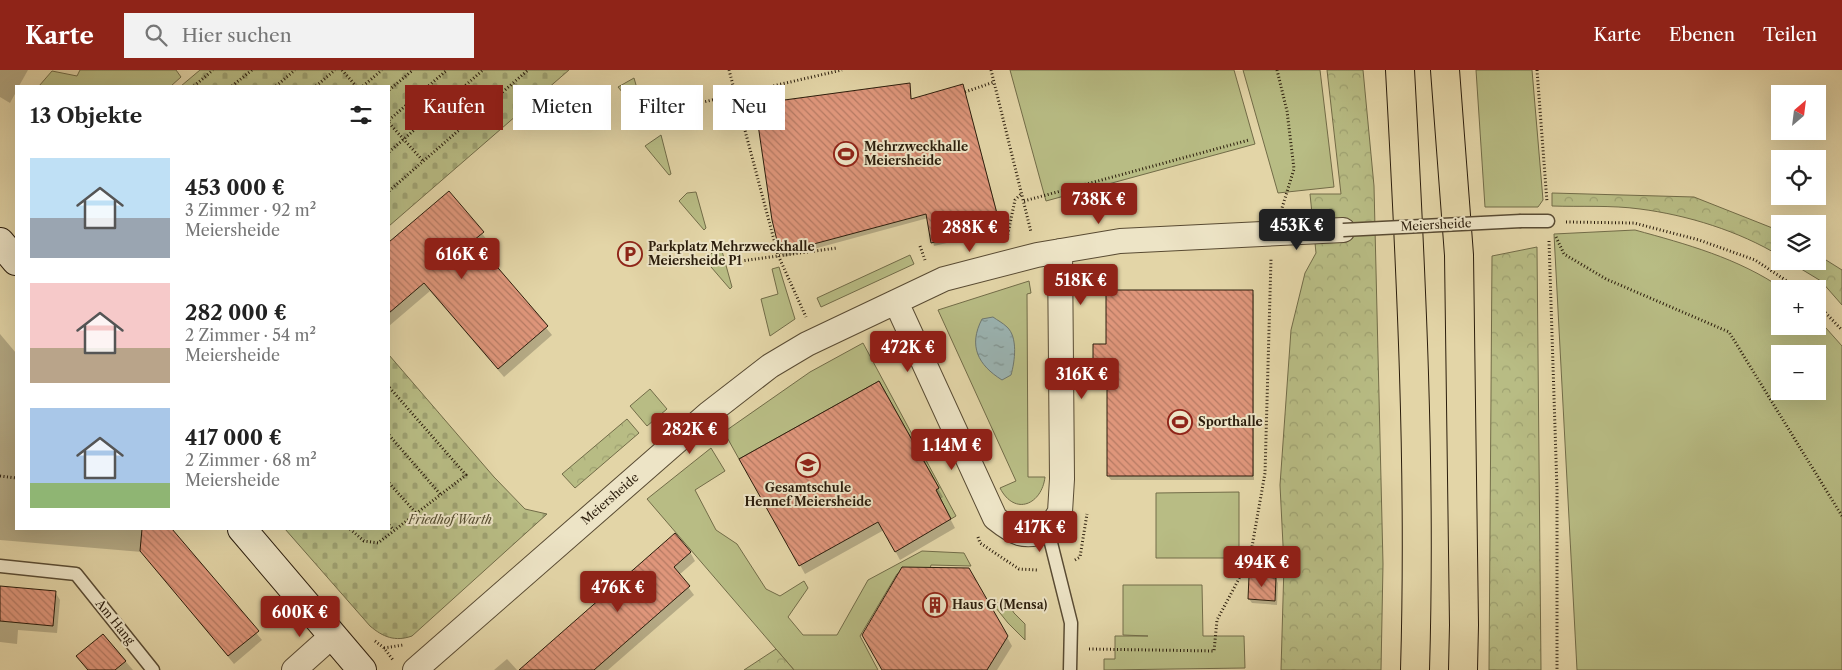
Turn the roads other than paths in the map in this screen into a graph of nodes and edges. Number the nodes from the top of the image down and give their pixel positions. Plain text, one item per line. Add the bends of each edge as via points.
1 (1400, 70) edge
2 (1445, 70) edge
3 (1548, 221) road end
4 (1343, 230) joint
5 (0, 242) edge
6 (1060, 251) junction
7 (15, 261) edge
8 (896, 302) junction
9 (243, 530) edge
10 (1048, 531) junction
11 (0, 566) edge
12 (332, 636) junction
13 (153, 670) edge
14 (294, 670) edge
15 (362, 670) edge
16 (415, 670) edge
17 (1070, 670) edge
18 (1415, 670) edge
19 (1463, 670) edge

1 - 18 highway via 1410,259 1418,556
2 - 19 highway via 1459,255
3 - 4 lane, Meiersheide, bridge
4 - 6 street, Meiersheide via 1120,241
5 - 7 main road
6 - 8 street, Meiersheide via 944,279
6 - 10 street via 1062,479 1060,512
8 - 10 street via 995,518 1012,532 1032,535
8 - 16 street, Meiersheide via 807,344 770,366 708,414
9 - 12 main road via 284,575
10 - 17 lane via 1071,623
11 - 13 lane, Am Hang via 76,574
12 - 14 street
12 - 15 main road

